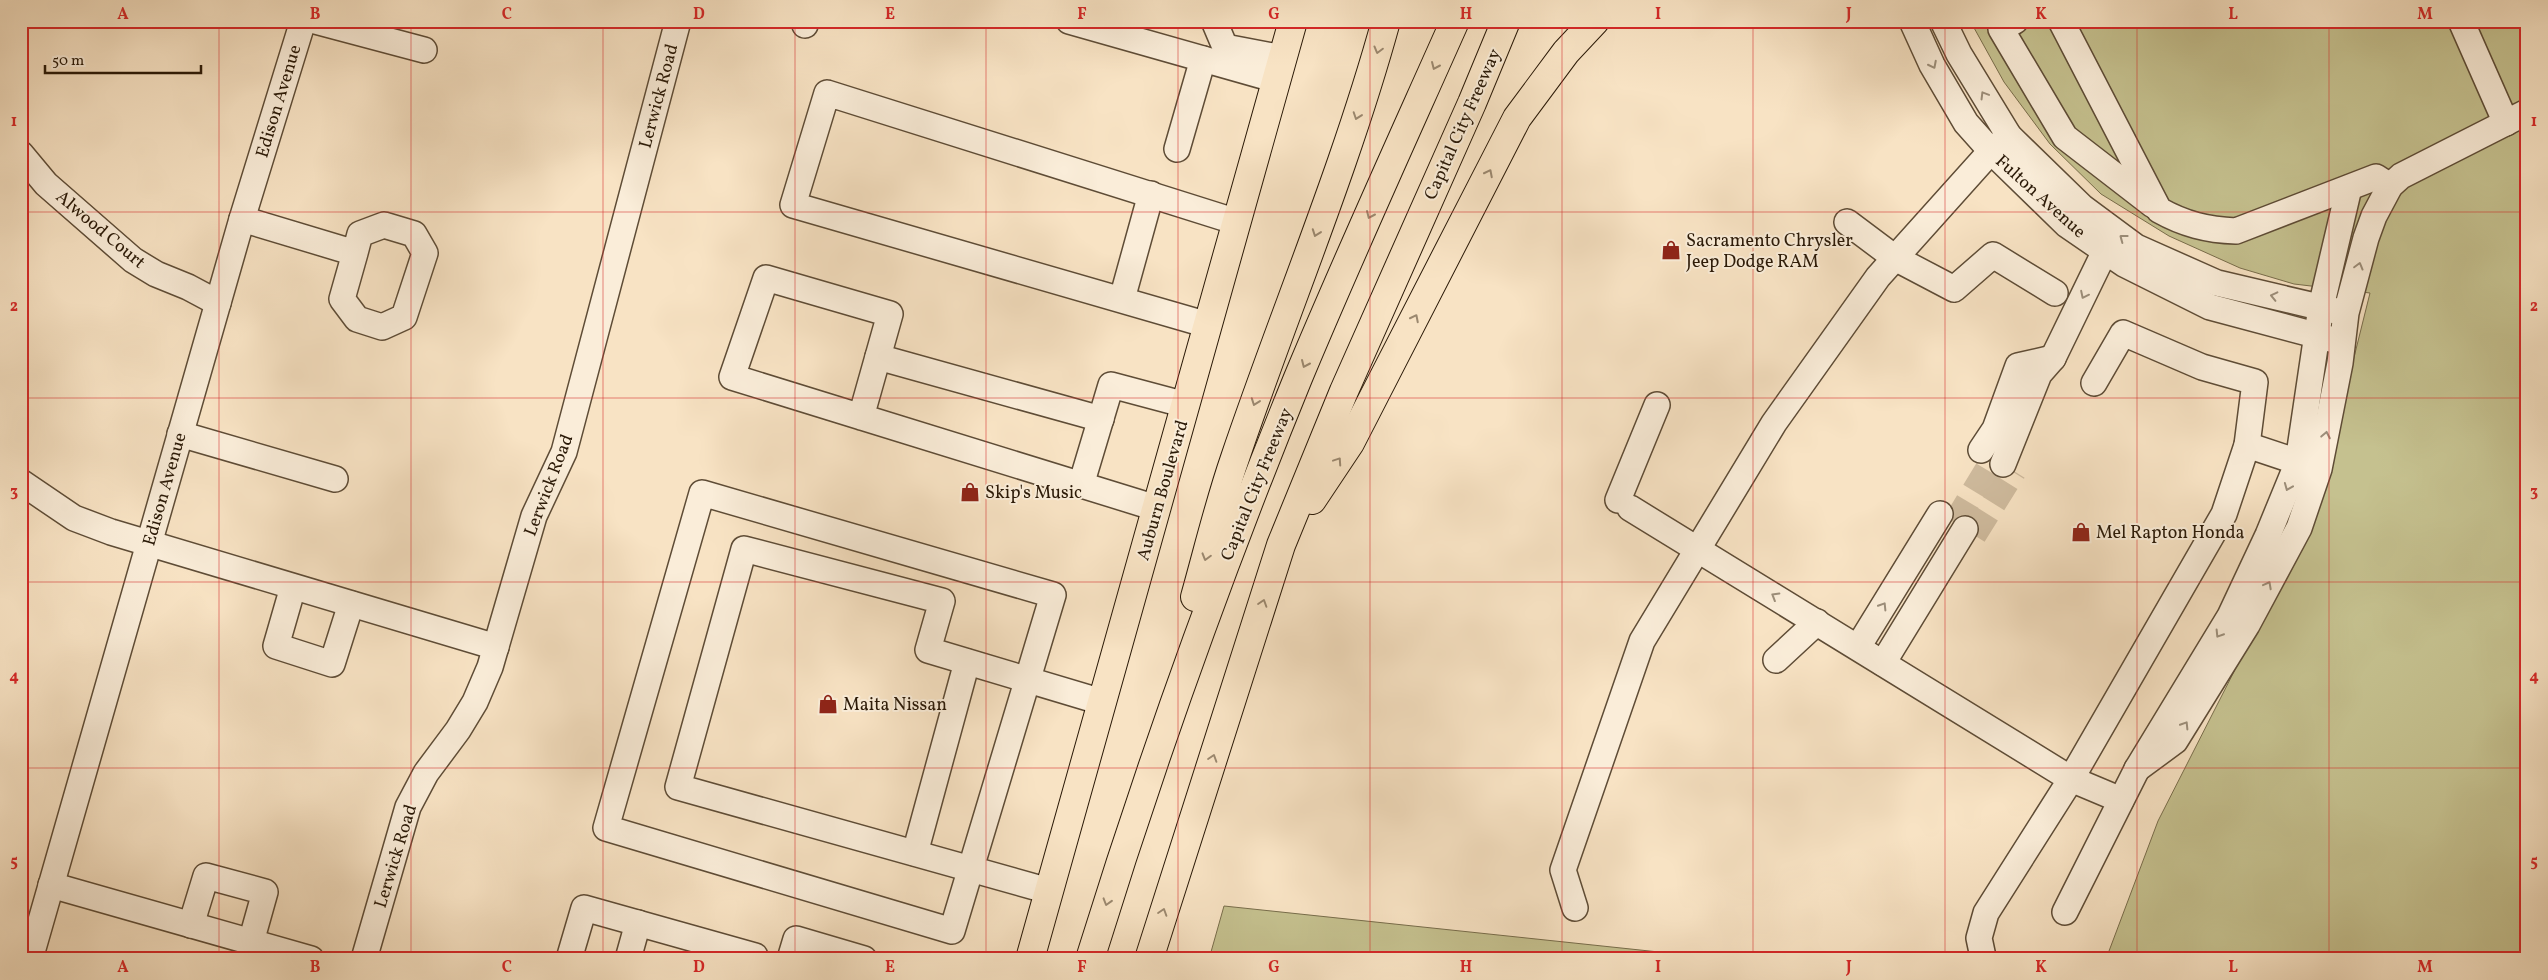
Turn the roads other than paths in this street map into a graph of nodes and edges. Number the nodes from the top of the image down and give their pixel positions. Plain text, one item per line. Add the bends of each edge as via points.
1 (303, 21) edge
2 (315, 21) edge
3 (678, 21) edge
4 (1069, 21) edge
5 (1214, 21) edge
6 (1293, 21) edge
7 (1386, 21) edge
8 (1454, 21) edge
9 (1506, 21) edge
10 (1595, 21) edge
11 (1912, 21) edge
12 (1943, 21) edge
13 (2014, 21) edge
14 (2062, 21) edge
15 (2462, 21) edge
16 (424, 50) dead end
17 (1203, 59) junction
18 (1280, 69) junction
19 (2516, 117) edge
20 (2000, 144) junction
21 (1177, 149) dead end
22 (21, 154) edge
23 (2390, 186) junction
24 (2349, 188) junction
25 (1151, 194) junction
26 (2159, 210) junction
27 (242, 219) junction
28 (1236, 222) junction
29 (1848, 222) dead end
30 (2105, 251) junction
31 (355, 252) dead end
32 (1895, 258) junction
33 (2055, 293) dead end
34 (1122, 299) junction
35 (218, 303) junction
36 (2321, 307) junction
37 (2346, 313) junction
38 (1208, 325) junction
39 (2317, 337) junction
40 (2342, 342) junction
41 (878, 357) junction
42 (2053, 358) junction
43 (2094, 383) dead end
44 (1186, 405) junction
45 (1657, 405) dead end
46 (862, 417) junction
47 (1100, 419) junction
48 (180, 434) junction
49 (2247, 445) junction
50 (2298, 462) junction
51 (336, 479) dead end
52 (21, 482) edge
53 (1081, 485) junction
54 (1156, 508) junction
55 (1281, 544) junction
56 (148, 545) junction
57 (1698, 549) junction
58 (293, 587) junction
59 (351, 604) junction
60 (1817, 622) junction
61 (496, 646) junction
62 (1877, 659) junction
63 (1776, 660) dead end
64 (967, 662) junction
65 (1026, 679) junction
66 (1102, 702) junction
67 (2137, 769) junction
68 (2071, 779) junction
69 (2121, 800) junction
70 (915, 853) junction
71 (1122, 856) junction
72 (970, 869) junction
73 (51, 885) junction
74 (1049, 891) junction
75 (1575, 908) dead end
76 (32, 912) edge
77 (2065, 912) dead end
78 (638, 923) junction
79 (191, 925) junction
80 (250, 942) junction
81 (1983, 957) dead end
82 (758, 958) edge
83 (30, 959) edge
84 (311, 959) edge
85 (364, 959) edge
86 (569, 959) edge
87 (628, 959) edge
88 (790, 959) edge
89 (864, 959) edge
90 (1030, 959) edge
91 (1090, 959) edge
92 (1149, 959) edge

1 - 27 street, Edison Avenue
2 - 16 street
3 - 61 street, Lerwick Road via 564,452 534,516
4 - 17 street
5 - 18 street via 1225,47
6 - 18 main road, Auburn Boulevard
7 -> 71 main road via 1344,154 1234,460
8 -> 71 main road, Capital City Freeway via 1299,377 1205,614
9 - 55 main road, Capital City Freeway
55 -> 10 main road via 1350,443 1517,118 1566,52
11 -> 20 street, Fulton Avenue via 1932,65 1966,123
20 -> 12 street, Fulton Avenue
13 - 26 street via 2001,29 2065,137
14 - 26 street
15 - 19 street
17 - 18 street
17 - 21 street
18 - 28 main road, Auburn Boulevard
19 - 23 street via 2401,176
20 - 30 street, Fulton Avenue via 2067,224
20 - 32 street
36 -> 20 street, Fulton Avenue via 2218,283 2136,247
22 - 35 street, Alwood Court via 46,184 134,260
23 - 24 street via 2376,178
37 -> 23 street via 2374,216
24 - 26 street via 2236,231 2214,230 2181,222
24 - 36 street
25 - 28 street
25 - 34 street
25 - 34 street via 827,93 793,205
27 - 31 street
27 - 35 street, Edison Avenue
28 - 38 main road, Auburn Boulevard
29 - 32 street
30 - 39 street, Fulton Avenue via 2124,264 2210,307
30 -> 42 street
32 - 33 street via 1954,288 1993,255
32 - 57 street via 1774,423
34 - 38 street
35 - 48 street, Edison Avenue
36 - 37 street, Fulton Avenue
36 - 39 street
37 - 40 street
38 - 44 main road, Auburn Boulevard
39 - 40 street, Fulton Avenue
39 - 50 street
67 -> 40 street via 2175,741 2247,625 2298,528 2319,469
41 - 46 street
41 - 46 street via 890,314 766,278 732,377
41 - 47 street
42 - 42 street via 2051,377 1998,461 1995,429 2018,366
43 - 49 street via 2123,333 2202,367 2255,382
44 - 47 street via 1110,385
44 - 54 main road, Auburn Boulevard
45 - 57 street via 1624,504
46 - 53 street
47 - 53 street
48 - 51 street
48 - 56 street, Edison Avenue
49 - 50 street
49 - 68 street via 2224,514
50 -> 67 street via 2230,616
52 - 56 street via 74,518
53 - 54 street
54 - 66 main road, Auburn Boulevard
92 -> 55 main road, Capital City Freeway
56 - 58 street
56 - 73 street, Edison Avenue
60 -> 57 street
57 - 75 street via 1642,640 1563,870
58 - 59 street
58 - 59 street via 276,646 332,664
59 - 61 street
60 - 62 street
60 - 63 street
61 - 85 street, Lerwick Road via 475,702 426,773 408,807
62 - 62 street via 1959,525
62 - 68 street
64 - 65 street
64 - 70 street
64 - 70 street via 928,650 942,602 744,549 678,788
65 - 66 street
65 - 72 street
65 - 72 street via 1053,595 702,493 606,828 952,931
66 - 74 main road, Auburn Boulevard
67 - 69 street
68 - 69 street
68 - 81 street via 1986,913 1979,938
69 - 77 street
70 - 72 street
71 -> 91 main road, Capital City Freeway
72 - 74 street
73 - 76 street, Edison Avenue
73 - 79 street
74 - 90 main road, Auburn Boulevard
76 - 83 street, Edison Avenue
78 - 82 street
78 - 86 street via 584,908
78 - 87 street
79 - 80 street
79 - 80 street via 206,876 264,892
80 - 84 street
88 - 89 street via 796,940

